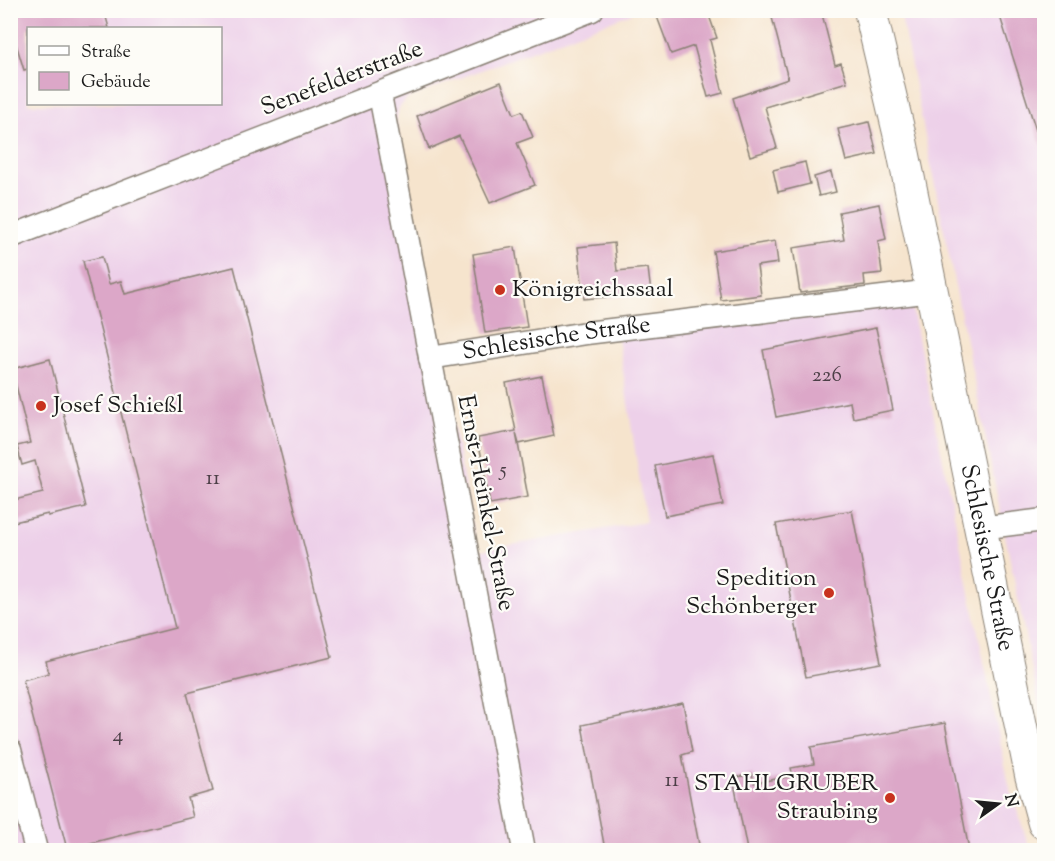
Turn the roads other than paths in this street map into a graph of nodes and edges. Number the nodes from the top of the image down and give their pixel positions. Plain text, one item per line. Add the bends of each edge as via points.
1 (592, 10) edge
2 (870, 10) edge
3 (380, 94) junction
4 (10, 237) edge
5 (932, 291) junction
6 (430, 358) junction
7 (1044, 520) edge
8 (980, 528) junction
9 (10, 750) edge
10 (1044, 823) edge
11 (36, 850) edge
12 (524, 850) edge

1 - 3 street, Senefelderstraße
2 - 5 street, Schlesische Straße
3 - 4 street, Senefelderstraße
3 - 6 street, Ernst-Heinkel-Straße
5 - 6 street, Schlesische Straße via 586,333
5 - 8 street, Schlesische Straße
6 - 12 street, Ernst-Heinkel-Straße
7 - 8 street
8 - 10 street, Schlesische Straße
9 - 11 street

